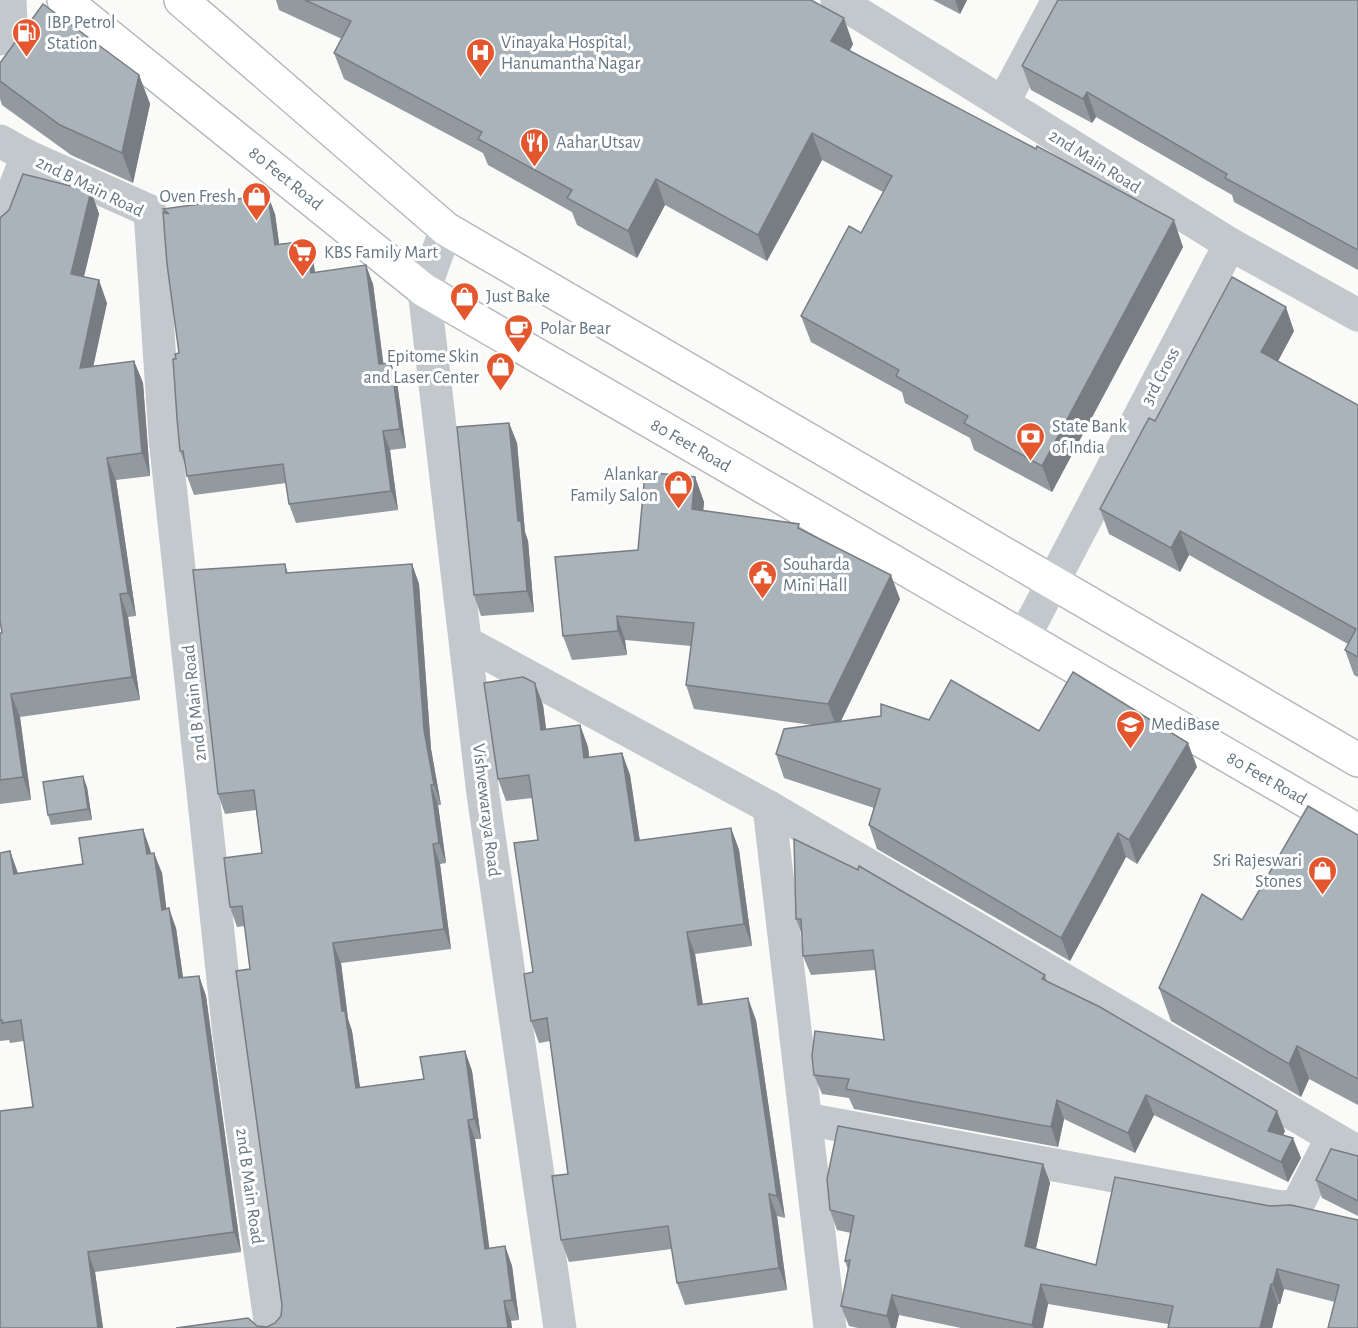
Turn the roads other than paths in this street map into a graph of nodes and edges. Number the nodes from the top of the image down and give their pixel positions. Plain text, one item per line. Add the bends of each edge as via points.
1 (10, 0) edge
2 (64, 0) edge
3 (181, 0) edge
4 (837, 0) edge
5 (1058, 0) edge
6 (0, 39) edge
7 (1002, 103) junction
8 (13, 148) edge
9 (0, 225) edge
10 (446, 229) junction
11 (1230, 243) junction
12 (423, 290) junction
13 (1358, 315) edge
14 (1052, 582) junction
15 (1024, 637) junction
16 (466, 643) junction
17 (1358, 760) edge
18 (769, 807) junction
19 (1358, 831) edge
20 (806, 1119) junction
21 (1345, 1145) edge
22 (271, 1328) edge
23 (560, 1328) edge
24 (830, 1328) edge

1 - 6 street via 11,21
2 - 12 main road, 80 Feet Road
3 - 10 main road
4 - 7 street, 2nd Main Road
5 - 7 street
7 - 11 street, 2nd Main Road
8 - 9 street
8 - 22 street, 2nd B Main Road via 150,211 165,438 227,1024
10 - 12 street
10 - 14 main road
11 - 13 street, 2nd Main Road
11 - 14 street, 3rd Cross
12 - 15 main road, 80 Feet Road
12 - 16 street, Vishvewaraya Road
14 - 15 street, 3rd Cross
14 - 17 main road
15 - 19 main road, 80 Feet Road
16 - 18 street
16 - 23 street, Vishvewaraya Road via 483,794
18 - 20 street
18 - 21 street
20 - 21 street via 1281,1207 1297,1206
20 - 24 street

